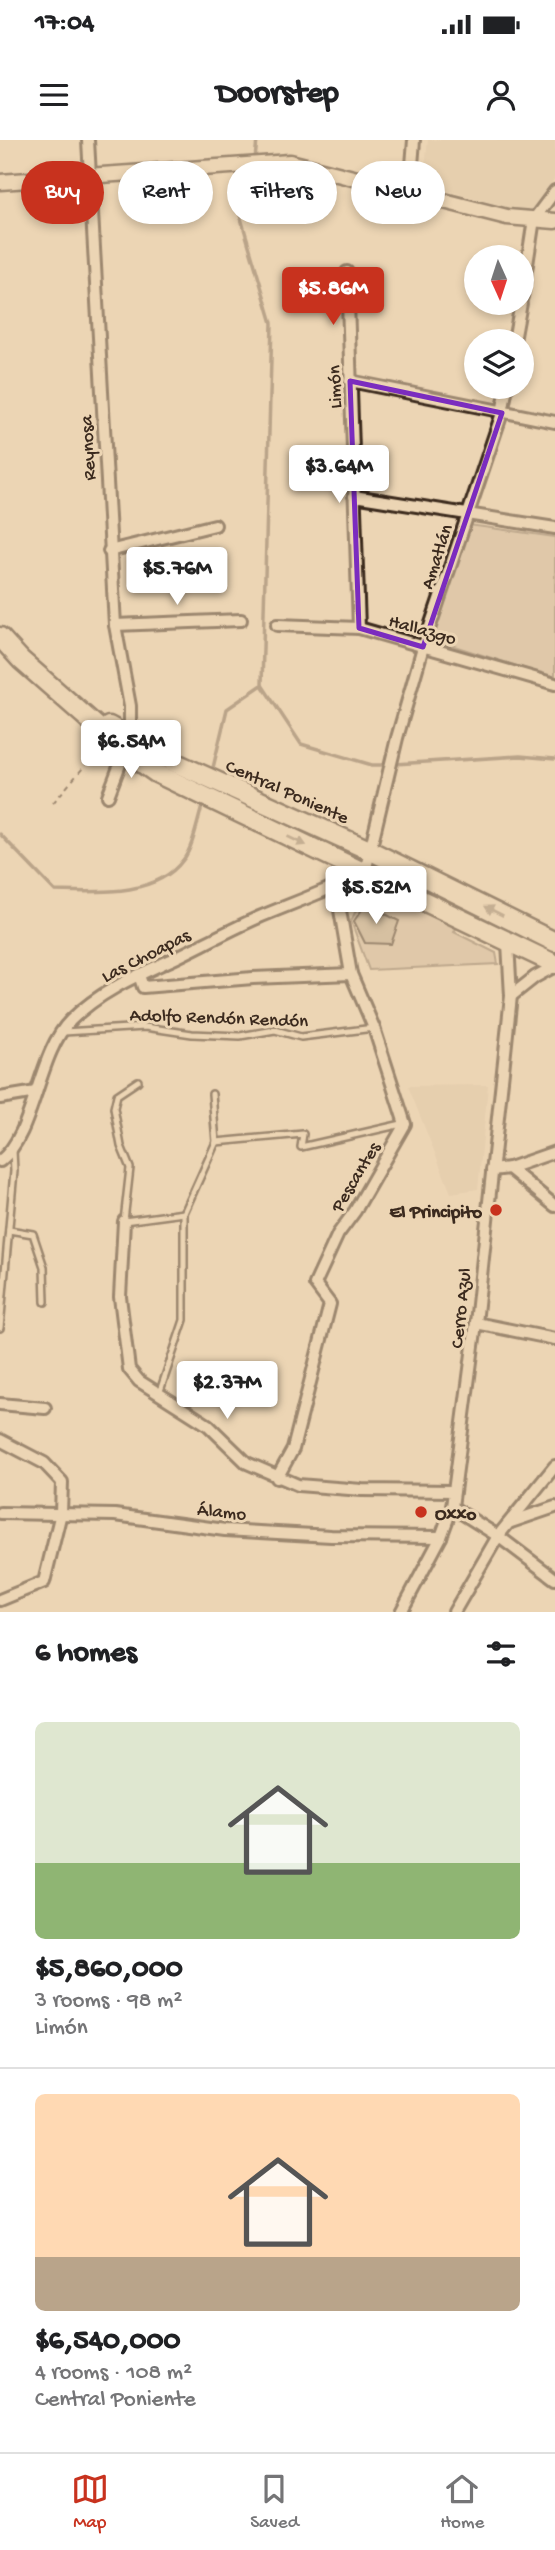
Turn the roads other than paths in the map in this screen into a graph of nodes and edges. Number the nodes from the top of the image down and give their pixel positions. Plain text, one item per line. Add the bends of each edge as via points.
1 (88, 140) edge
2 (414, 140) edge
3 (89, 161) edge
4 (412, 161) edge
5 (104, 173) edge
6 (351, 177) edge
7 (21, 180) edge
8 (0, 182) edge
9 (555, 191) edge
10 (445, 200) edge
11 (534, 219) junction
12 (555, 221) edge
13 (92, 224) edge
14 (530, 245) edge
15 (347, 272) dead end
16 (350, 381) junction
17 (505, 399) edge
18 (502, 413) junction
19 (555, 422) edge
20 (354, 496) junction
21 (467, 514) junction
22 (215, 525) dead end
23 (555, 528) edge
24 (109, 551) junction
25 (241, 620) dead end
26 (115, 625) junction
27 (277, 625) dead end
28 (359, 628) junction
29 (0, 637) edge
30 (423, 647) junction
31 (555, 684) edge
32 (79, 709) junction
33 (128, 745) junction
34 (108, 796) dead end
35 (369, 850) junction
36 (365, 872) junction
37 (336, 887) junction
38 (555, 942) edge
39 (508, 943) junction
40 (555, 965) edge
41 (351, 974) junction
42 (139, 975) junction
43 (511, 996) junction
44 (374, 1028) junction
45 (61, 1032) junction
46 (138, 1082) dead end
47 (36, 1092) junction
48 (212, 1094) dead end
49 (0, 1098) edge
50 (405, 1124) junction
51 (216, 1142) junction
52 (13, 1147) junction
53 (555, 1152) edge
54 (0, 1161) edge
55 (509, 1168) junction
56 (492, 1170) junction
57 (555, 1206) edge
58 (184, 1213) junction
59 (124, 1221) junction
60 (9, 1230) junction
61 (45, 1302) dead end
62 (476, 1322) junction
63 (0, 1328) edge
64 (555, 1339) edge
65 (159, 1394) junction
66 (0, 1404) edge
67 (45, 1408) dead end
68 (0, 1440) edge
69 (555, 1466) edge
70 (278, 1478) junction
71 (453, 1491) junction
72 (452, 1507) junction
73 (555, 1507) edge
74 (0, 1513) edge
75 (61, 1513) junction
76 (509, 1522) junction
77 (498, 1536) junction
78 (441, 1537) junction
79 (555, 1579) edge
80 (0, 1600) edge
81 (401, 1612) edge
82 (454, 1612) edge

1 - 3 street, Reynosa
2 - 4 street
5 - 6 street via 290,162
7 - 8 street
9 - 11 street
10 - 11 street via 507,217
11 - 12 street
11 - 14 street
13 - 24 street, Reynosa
15 - 16 street, Limón
16 - 18 street
16 - 20 street, Limón
17 - 18 street, Amatlán
18 - 19 street
18 - 21 street, Amatlán
20 - 21 street
20 - 28 street, Limón
21 - 23 street
21 - 30 street, Amatlán
22 - 24 street
24 - 26 street, Reynosa
25 - 26 street
26 - 33 street, Reynosa via 130,706
27 - 28 street, Hallazgo
28 - 30 street, Hallazgo
29 - 32 main road
30 - 31 street, Hallazgo
30 - 35 street, Amatlán
32 - 33 main road, Central Poniente
32 - 33 main road, Central Poniente
33 - 34 street
33 - 35 main road, Central Poniente
33 -> 36 main road, Central Poniente via 170,782
35 - 36 street
38 -> 35 main road, Central Poniente
36 - 37 street, Las Choapas
36 - 39 main road, Central Poniente
37 - 41 street
37 - 42 street, Las Choapas
39 - 40 main road, Central Poniente
39 - 43 street, Cerro Azul
40 - 43 street
41 - 42 street via 143,987
41 - 44 street
42 - 45 street, Las Choapas via 88,1004
43 - 56 street, Cerro Azul
44 - 45 lane, Adolfo Rendón Rendón via 301,1037 275,1030 240,1036 145,1027
44 - 50 street
45 - 47 street, Las Choapas
46 - 59 lane via 117,1095 114,1108 130,1168
47 - 49 street
47 - 52 street, Las Choapas
48 - 51 lane
50 - 51 lane via 301,1147 303,1134
50 - 70 street, Pescantes via 338,1234 315,1284 330,1304 293,1449
51 - 58 lane
52 - 54 street, Las Choapas
52 - 60 lane
53 - 55 street
55 - 56 street
55 - 57 street
56 - 62 street, Cerro Azul
58 - 59 lane
58 - 65 lane via 184,1320
59 - 65 street via 120,1297 129,1369
60 - 61 lane via 33,1234 44,1267
60 - 63 lane
62 - 64 street
62 - 71 street, Cerro Azul
65 - 70 street via 208,1425 247,1463
66 - 67 street
68 - 75 street via 44,1463 62,1482
69 - 76 street
70 - 71 street via 333,1488
71 - 72 street, Cerro Azul
72 - 77 street
72 - 78 street, Cerro Azul
73 - 76 street
74 - 75 street, Álamo
75 - 78 street, Álamo via 331,1536
75 - 80 street via 44,1582
76 - 77 street
77 - 79 street
77 - 82 street
78 - 81 street, Cerro Azul

